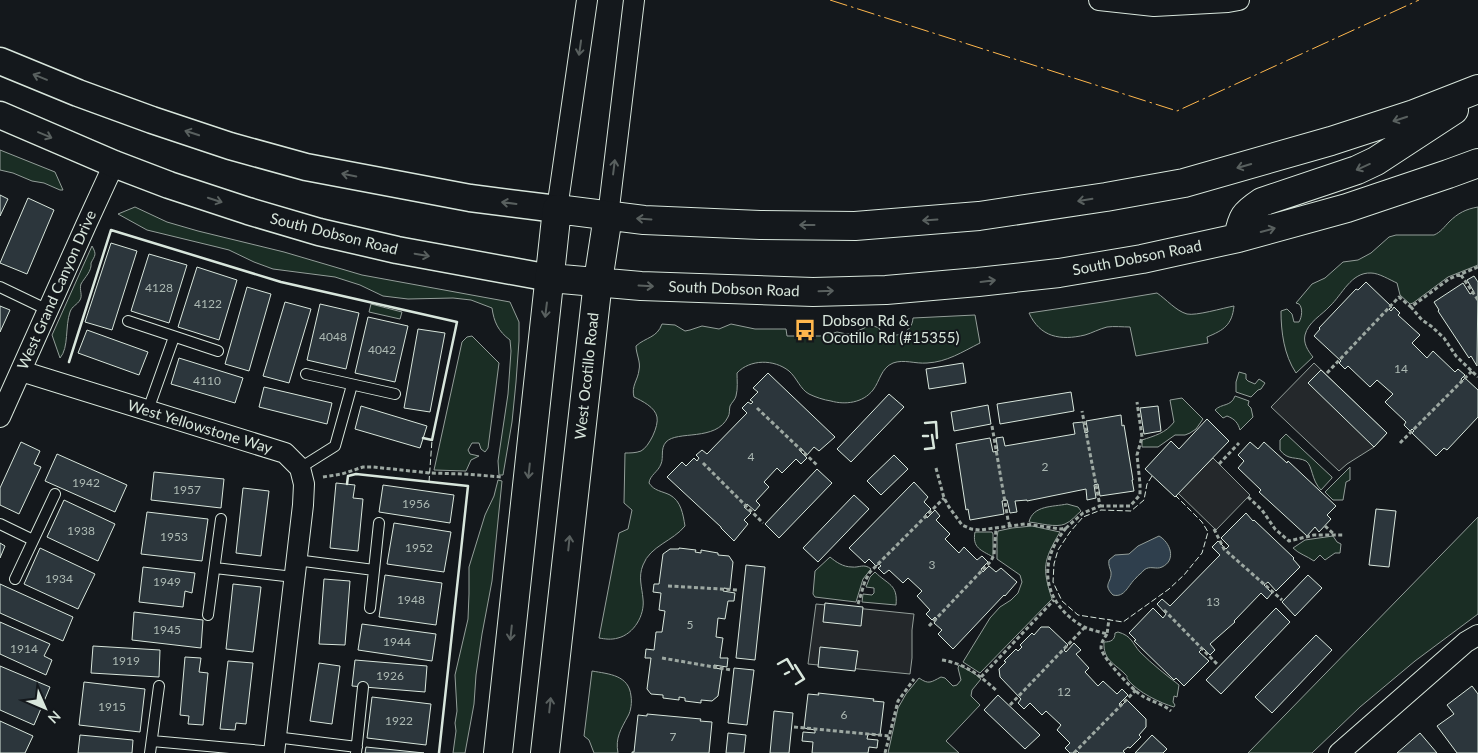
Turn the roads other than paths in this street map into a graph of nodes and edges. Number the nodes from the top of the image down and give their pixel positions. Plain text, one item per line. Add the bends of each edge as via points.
1 (587, 0) edge
2 (634, 0) edge
3 (1099, 0) edge
4 (1239, 0) edge
5 (0, 61) edge
6 (1478, 89) edge
7 (1478, 94) edge
8 (0, 115) edge
9 (1478, 163) edge
10 (114, 164) junction
11 (558, 209) junction
12 (608, 216) junction
13 (1238, 238) junction
14 (550, 278) junction
15 (598, 281) junction
16 (0, 287) edge
17 (48, 310) junction
18 (128, 321) dead end
19 (174, 337) junction
20 (218, 352) dead end
21 (21, 371) junction
22 (306, 374) dead end
23 (352, 385) junction
24 (395, 394) dead end
25 (148, 410) junction
26 (0, 417) edge
27 (300, 468) junction
28 (55, 494) dead end
29 (221, 519) dead end
30 (379, 523) dead end
31 (0, 524) edge
32 (33, 540) junction
33 (215, 568) junction
34 (295, 568) junction
35 (374, 570) junction
36 (14, 580) dead end
37 (370, 608) dead end
38 (208, 615) dead end
39 (1478, 635) edge
40 (159, 686) dead end
41 (363, 687) dead end
42 (152, 740) junction
43 (274, 747) edge
44 (356, 750) edge
45 (150, 753) edge
46 (498, 753) edge
47 (545, 753) edge
48 (1339, 753) edge

1 -> 11 street
12 -> 2 street, West Ocotillo Road
3 - 4 street via 1154,6
11 -> 5 street via 470,198 306,166 230,146 78,93
6 -> 12 main road via 1331,141 1184,183 989,215 856,226 760,225
7 -> 13 main road via 1376,161 1262,202 1241,221
8 -> 10 street, South Dobson Road
13 -> 9 main road, South Dobson Road via 1347,208
10 -> 14 street, South Dobson Road via 239,208 320,232 397,250
10 - 17 street, West Grand Canyon Drive
11 - 12 main road
11 - 14 main road
12 - 15 main road, West Ocotillo Road
15 -> 13 main road, South Dobson Road via 735,290 886,290 1059,273
14 - 15 main road, South Dobson Road
14 -> 46 main road
47 -> 15 main road, West Ocotillo Road
16 - 17 lane
17 - 21 street, West Grand Canyon Drive
18 - 19 lane
19 - 20 lane
19 - 25 lane
21 - 25 street, West Yellowstone Way
21 - 26 street, West Grand Canyon Drive
22 - 23 lane
23 - 24 lane
23 - 27 lane via 335,446
25 - 27 street, West Yellowstone Way via 285,453
27 - 34 street via 304,484
28 - 32 lane
29 - 33 lane
30 - 35 lane
31 - 32 lane
32 - 36 lane
33 - 34 lane
33 - 38 lane
34 - 35 lane
34 - 43 street
35 - 37 lane
39 - 48 street
40 - 42 lane
41 - 44 lane
42 - 43 lane
42 - 45 lane
43 - 44 lane

